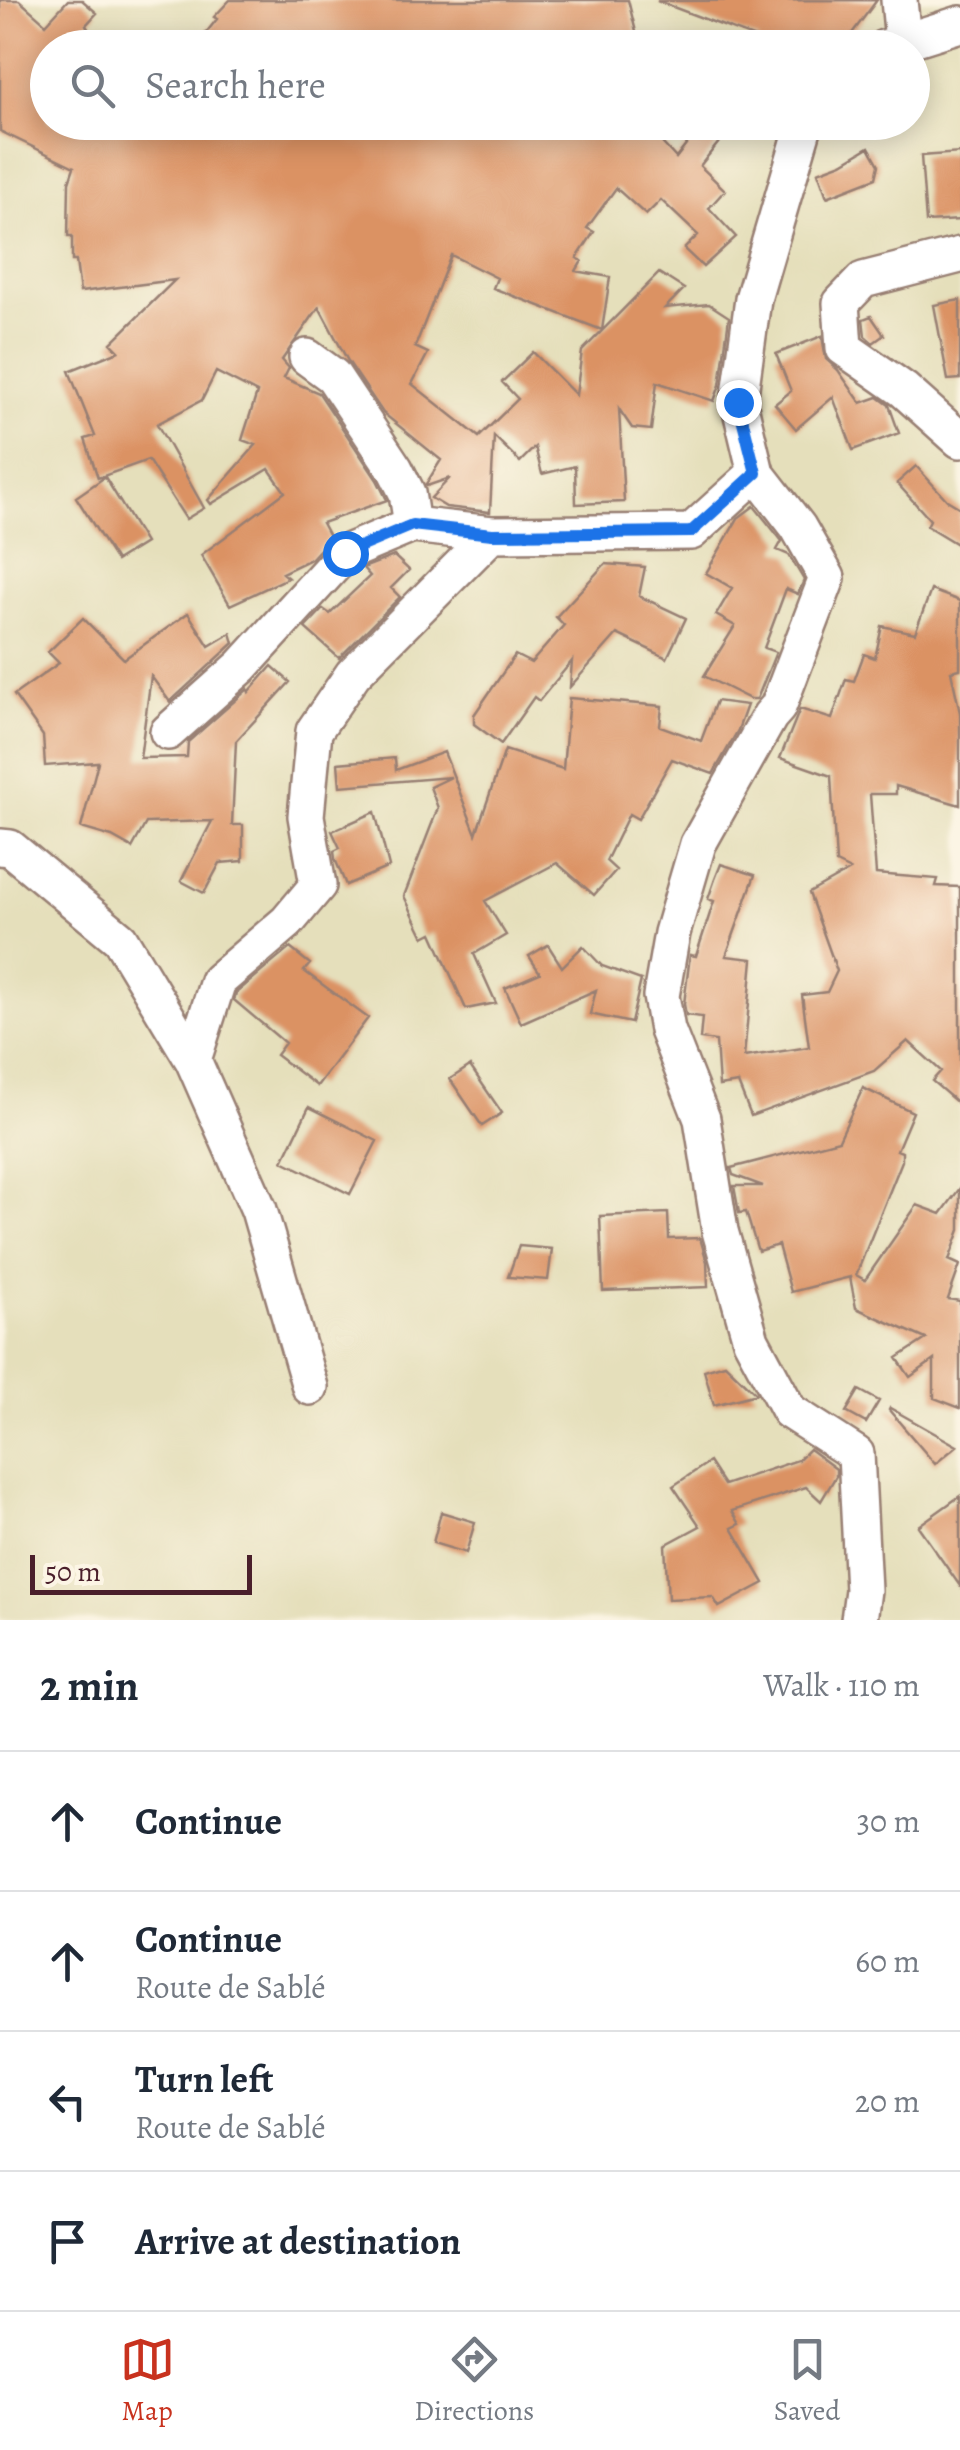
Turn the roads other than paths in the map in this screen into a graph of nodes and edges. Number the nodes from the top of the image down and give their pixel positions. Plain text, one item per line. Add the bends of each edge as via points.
1 (898, 0) edge
2 (960, 24) edge
3 (895, 30) edge
4 (930, 33) edge
5 (801, 140) edge
6 (960, 255) edge
7 (307, 357) dead end
8 (960, 440) edge
9 (756, 473) junction
10 (412, 525) junction
11 (492, 534) junction
12 (168, 732) dead end
13 (0, 847) edge
14 (193, 1060) junction
15 (310, 1387) dead end
16 (859, 1620) edge

1 - 3 street
2 - 4 street
5 - 9 street via 750,316 738,402
6 - 8 street via 863,280 841,303 844,348
7 - 10 street via 333,376 395,469
9 - 11 street via 691,532
9 - 16 street via 798,526 827,578 778,707 698,844 661,996 702,1120 720,1231 751,1340 789,1411 856,1454
10 - 11 street
10 - 12 street via 345,553 242,666
11 - 14 street via 353,674 314,731 306,816 318,885 287,922 218,981
13 - 14 street via 10,848 120,939
14 - 15 street via 259,1210

